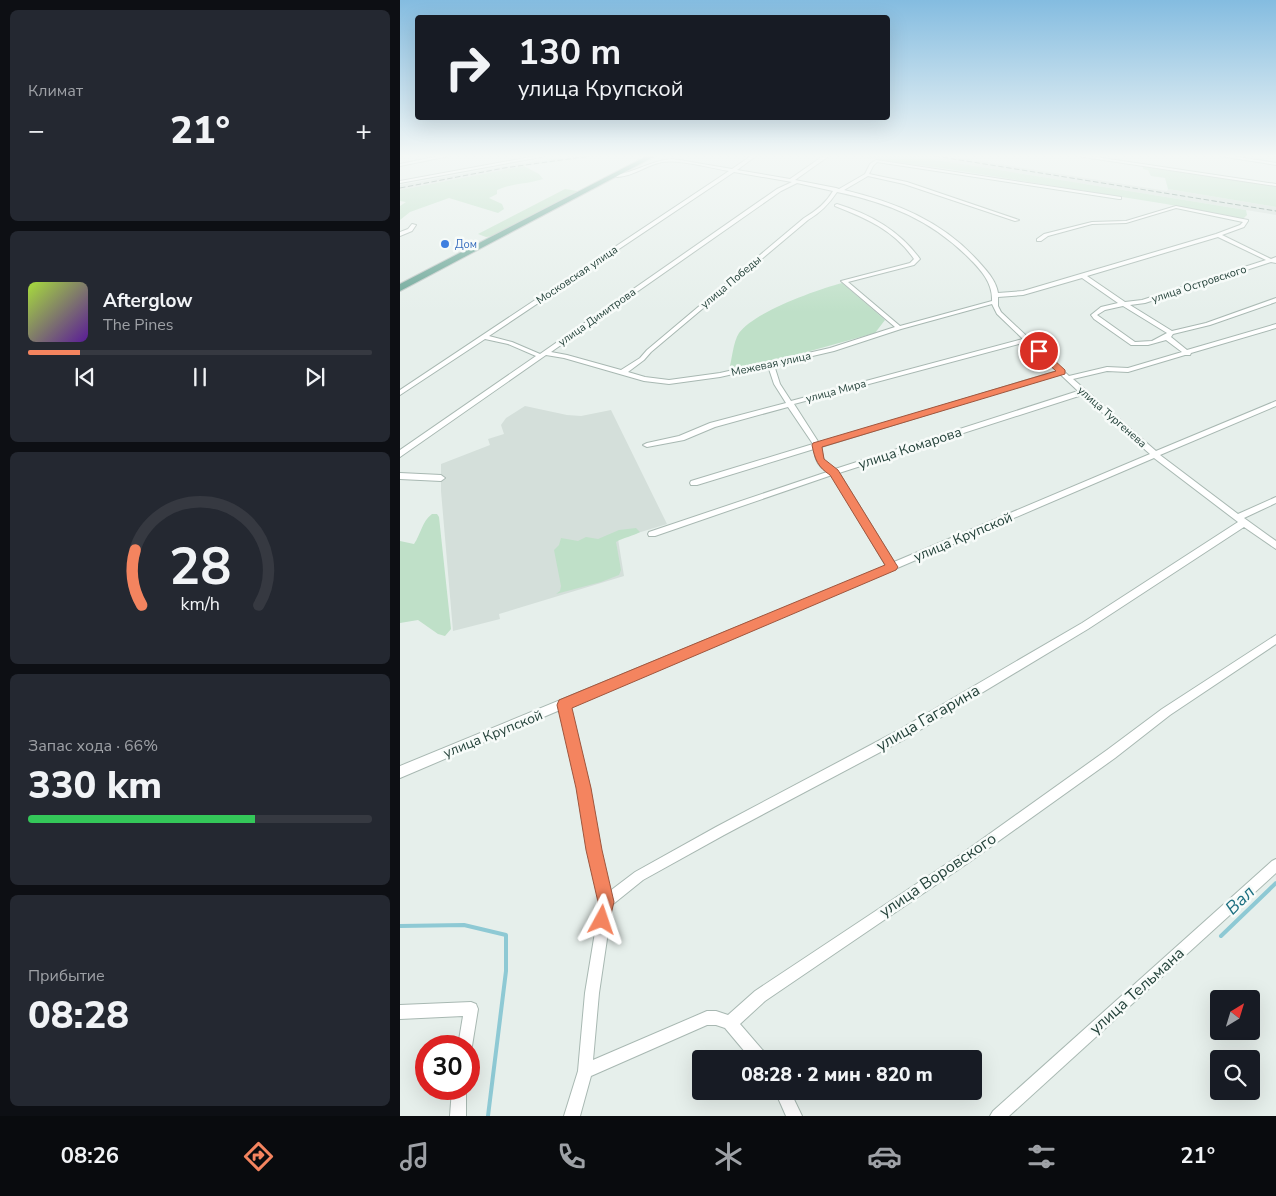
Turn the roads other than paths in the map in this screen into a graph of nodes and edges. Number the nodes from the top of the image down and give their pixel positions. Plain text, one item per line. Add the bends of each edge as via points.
1 (555, 208) edge
2 (677, 208) edge
3 (753, 208) edge
4 (823, 208) edge
5 (844, 208) edge
6 (895, 208) edge
7 (980, 208) edge
8 (1172, 208) edge
9 (1181, 208) edge
10 (1017, 220) dead end
11 (414, 224) dead end
12 (400, 234) edge
13 (1218, 235) junction
14 (1039, 240) dead end
15 (1274, 261) edge
16 (1083, 276) junction
17 (400, 288) edge
18 (994, 298) junction
19 (1276, 300) edge
20 (1122, 303) junction
21 (1276, 326) edge
22 (899, 328) junction
23 (1169, 335) junction
24 (483, 337) junction
25 (1027, 340) junction
26 (543, 354) junction
27 (1188, 354) junction
28 (771, 365) junction
29 (1062, 372) junction
30 (622, 373) junction
31 (1068, 378) junction
32 (1083, 392) junction
33 (400, 393) edge
34 (790, 403) junction
35 (1276, 403) edge
36 (647, 445) dead end
37 (817, 445) junction
38 (400, 454) edge
39 (1155, 455) junction
40 (834, 472) junction
41 (400, 476) edge
42 (441, 478) dead end
43 (694, 483) dead end
44 (1276, 500) edge
45 (1240, 520) junction
46 (652, 534) dead end
47 (1276, 546) edge
48 (892, 567) junction
49 (1276, 639) edge
50 (564, 705) junction
51 (400, 772) edge
52 (1276, 865) edge
53 (606, 902) junction
54 (400, 1012) edge
55 (730, 1023) junction
56 (467, 1035) edge
57 (753, 1050) edge
58 (585, 1072) junction
59 (459, 1100) edge
60 (786, 1100) edge
61 (458, 1116) edge
62 (572, 1116) edge
63 (794, 1116) edge
64 (998, 1116) edge

1 - 17 main road
2 - 24 street, Московская улица
3 - 26 street, улица Димитрова
4 - 30 street, улица Победы
5 - 22 street via 879,223 903,242 917,259 912,264 844,281
6 - 18 street, улица Тургенева via 933,225 954,240 990,280
7 - 10 street
8 - 14 street, Межевая улица via 1126,222 1092,223 1046,235
9 - 13 street, Межевая улица via 1246,221 1242,226
11 - 12 street via 410,230
13 - 15 street
13 - 16 street, Межевая улица
15 - 20 street, улица Островского via 1143,302
16 - 18 street, Межевая улица
16 - 20 street
18 - 22 street, Межевая улица
18 - 25 street, улица Тургенева via 999,313
19 - 23 street
20 - 23 street
20 - 23 street, улица Островского via 1094,315 1132,344 1140,345
21 - 27 street
22 - 28 street, Межевая улица via 832,350
23 - 27 street
24 - 26 street
24 - 33 street, Московская улица
25 - 29 street, улица Тургенева
25 - 34 street, улица Мира
26 - 30 street, Межевая улица via 564,356
26 - 38 street, улица Димитрова
27 - 31 street via 1128,370 1107,369
28 - 30 street, Межевая улица via 668,382
28 - 34 street via 777,384
29 - 31 street, улица Тургенева
29 - 37 street
31 - 32 street, улица Тургенева
32 - 39 street, улица Тургенева
32 - 40 street, улица Комарова
34 - 36 street, улица Мира via 681,438
34 - 37 street
35 - 39 street, улица Крупской
37 - 40 street via 820,460
37 - 43 street
39 - 45 street, улица Тургенева
39 - 48 street, улица Крупской
40 - 46 street, улица Комарова
40 - 48 street
41 - 42 street
44 - 45 street, улица Гагарина
45 - 47 street, улица Тургенева
45 - 53 street, улица Гагарина via 1084,626 901,735 639,876
48 - 50 street, улица Крупской
49 - 55 street, улица Воровского via 1166,712 964,859 760,996
50 - 51 street, улица Крупской
50 - 53 street
52 - 64 street, улица Тельмана
53 - 58 street via 592,993
54 - 56 street via 471,1009
55 - 57 street
55 - 58 street via 707,1018
58 - 62 street
59 - 61 street
60 - 63 street

